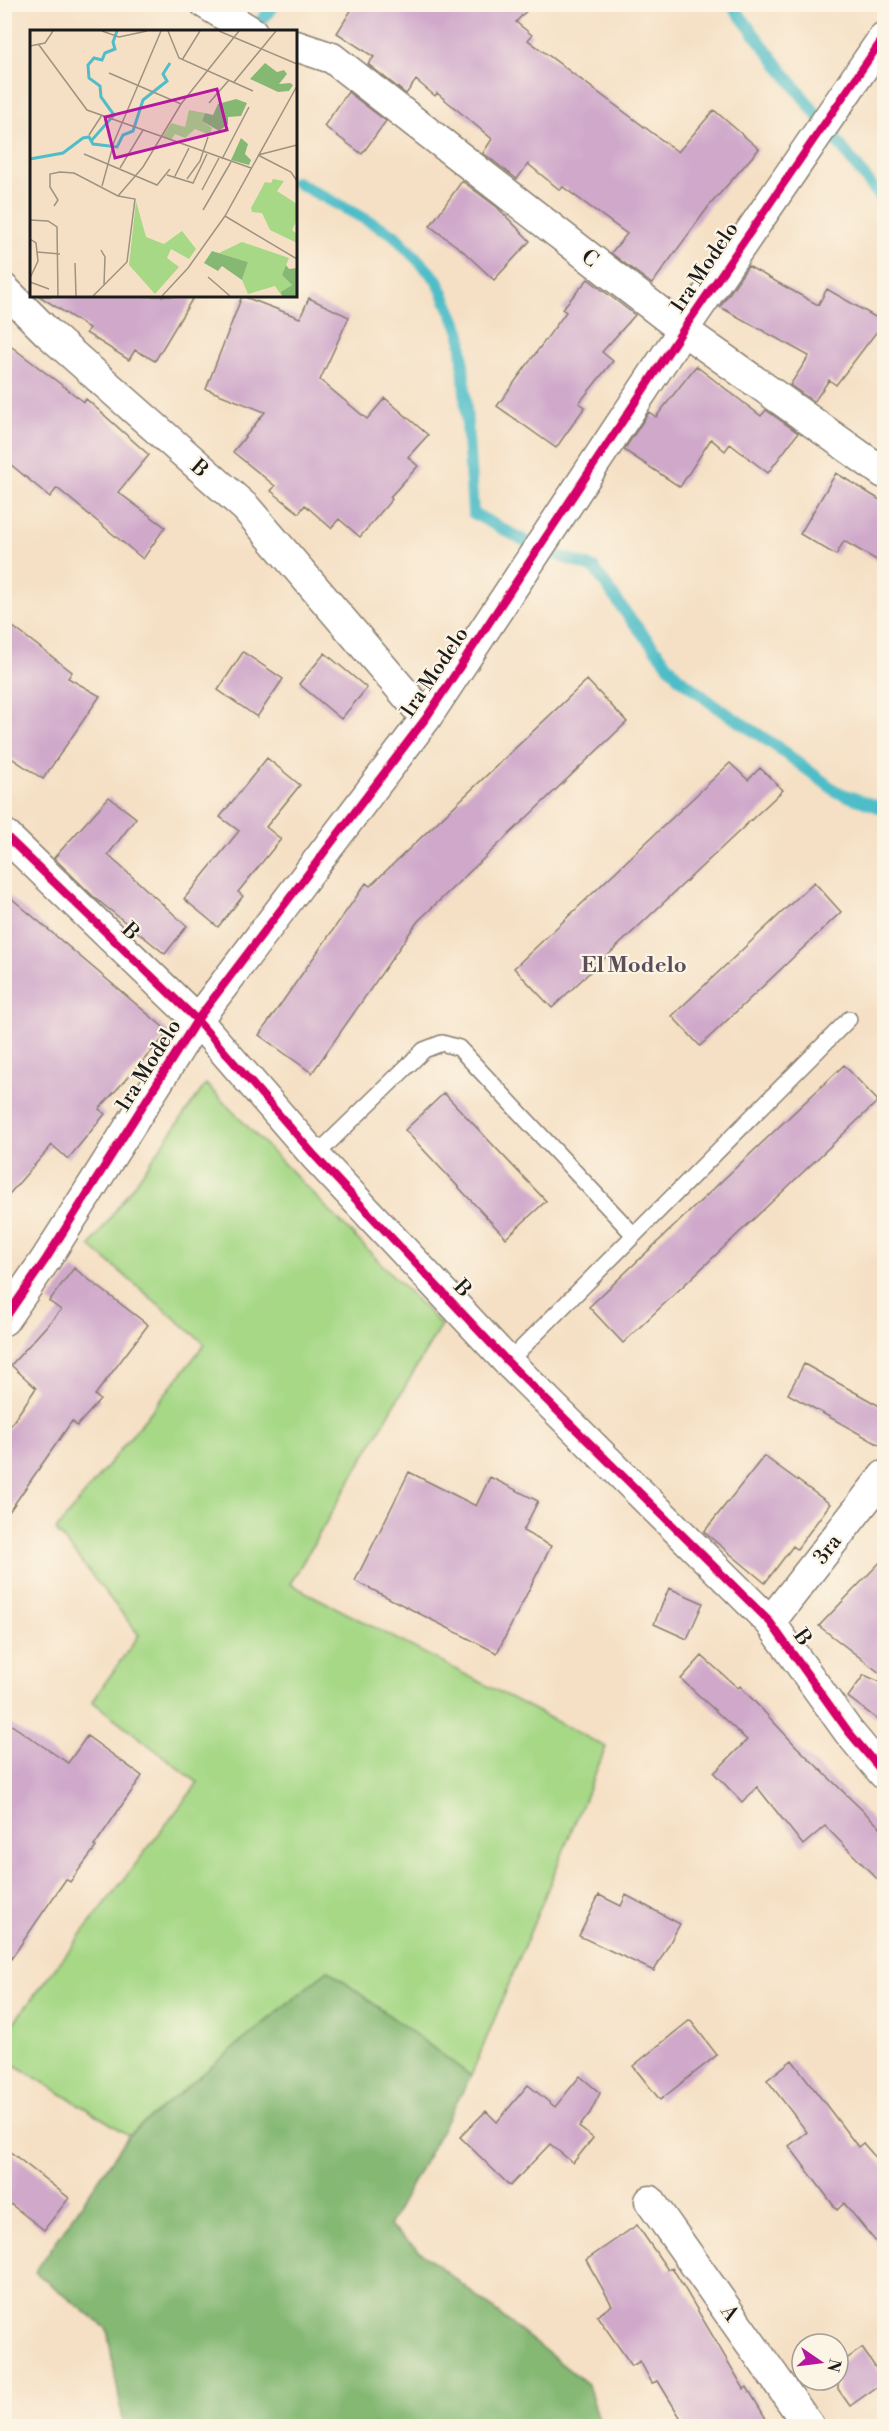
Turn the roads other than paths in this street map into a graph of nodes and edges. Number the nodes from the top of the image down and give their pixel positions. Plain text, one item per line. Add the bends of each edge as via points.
1 (206, 4) edge
2 (249, 30) edge
3 (885, 37) edge
4 (297, 46) edge
5 (4, 290) edge
6 (683, 330) junction
7 (885, 473) edge
8 (426, 718) junction
9 (4, 834) edge
10 (849, 1019) dead end
11 (197, 1020) junction
12 (315, 1156) junction
13 (633, 1234) junction
14 (4, 1320) edge
15 (508, 1362) junction
16 (885, 1476) edge
17 (770, 1622) junction
18 (885, 1774) edge
19 (651, 2201) dead end
20 (809, 2427) edge

1 - 2 street
3 - 6 street, 1ra Modelo
4 - 6 street, C via 332,57
5 - 8 street, B via 246,508
6 - 7 street, C
6 - 8 street, 1ra Modelo
8 - 11 street, 1ra Modelo
9 - 11 street, B
10 - 13 lane
11 - 12 street, B
11 - 14 street, 1ra Modelo
12 - 13 lane via 424,1050 442,1043 459,1048
12 - 15 street, B
13 - 15 lane
15 - 17 street, B
16 - 17 street, 3ra
17 - 18 street, B via 848,1731
19 - 20 street, A

